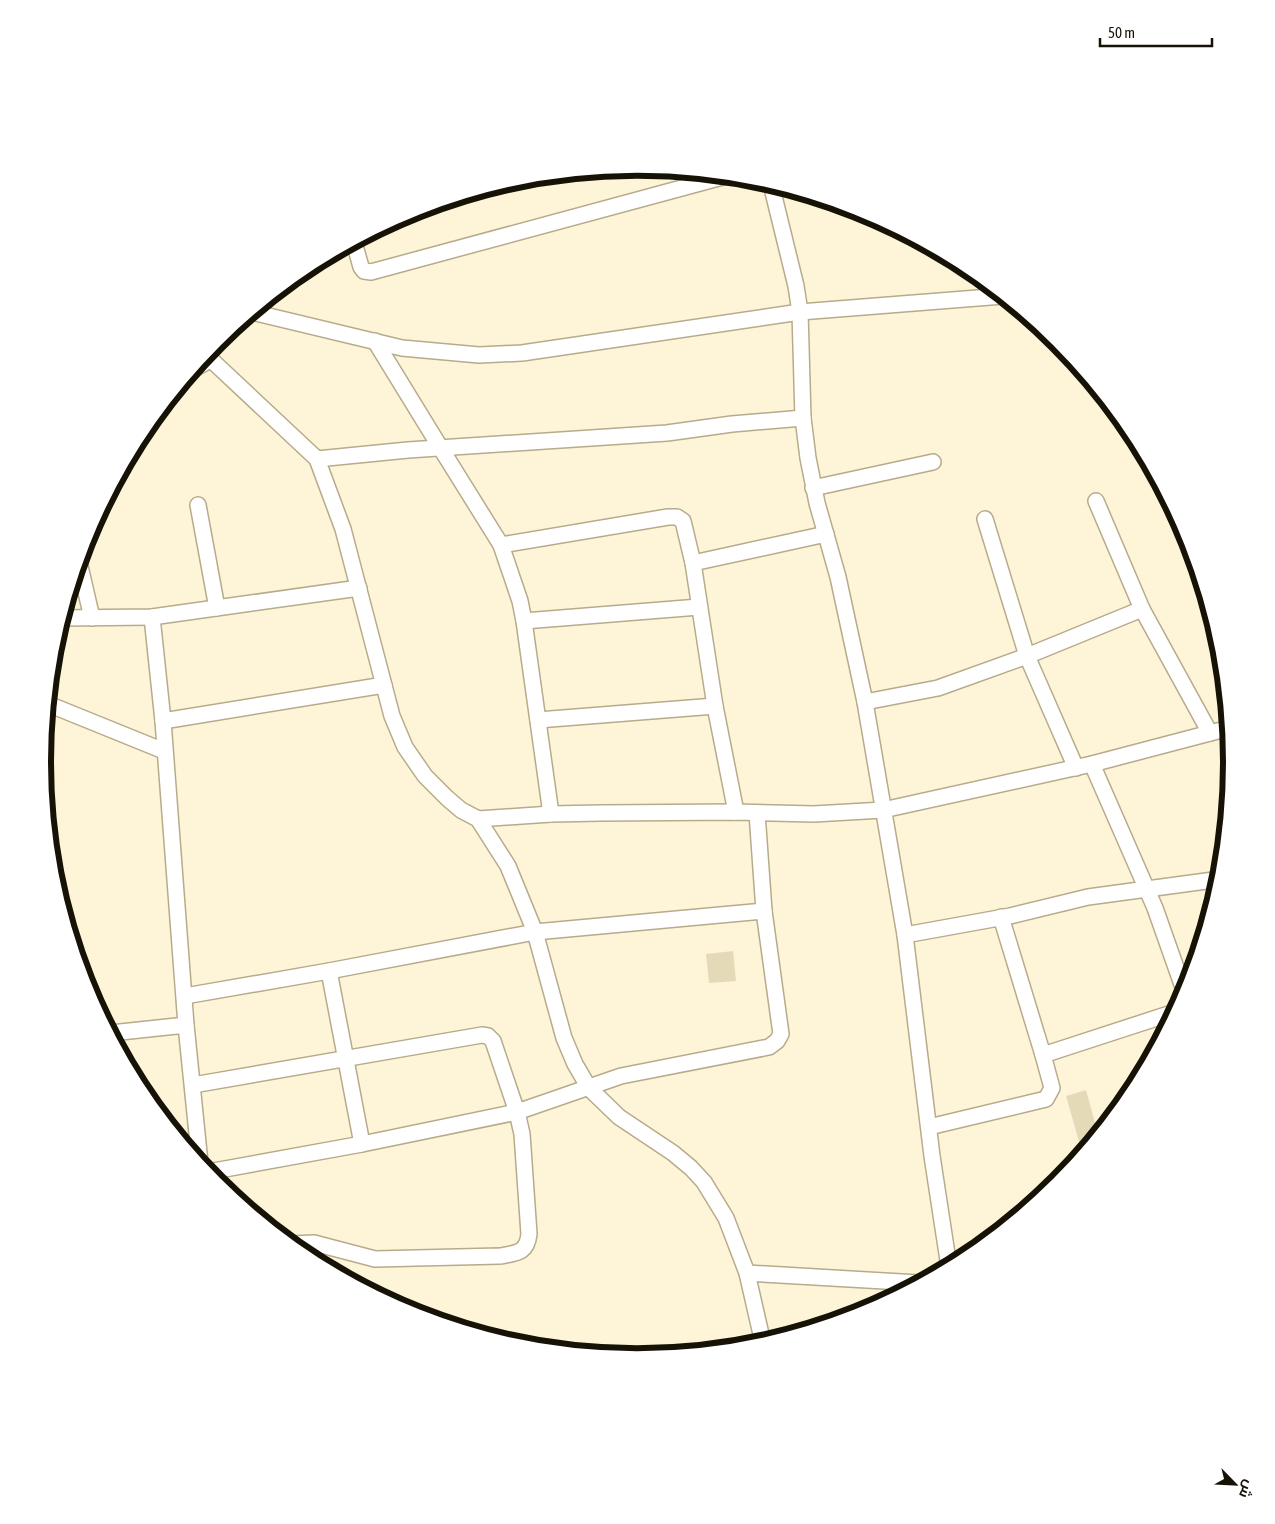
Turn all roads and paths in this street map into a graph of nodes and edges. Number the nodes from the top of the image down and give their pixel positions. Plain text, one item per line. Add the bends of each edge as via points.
1 (709, 181) edge
2 (773, 192) edge
3 (356, 248) edge
4 (994, 297) edge
5 (800, 312) junction
6 (260, 314) edge
7 (375, 341) junction
8 (211, 360) edge
9 (803, 418) junction
10 (440, 447) junction
11 (317, 459) junction
12 (934, 462) dead end
13 (814, 488) junction
14 (1096, 501) dead end
15 (198, 505) dead end
16 (985, 519) dead end
17 (826, 534) junction
18 (501, 545) junction
19 (693, 563) junction
20 (82, 574) edge
21 (359, 588) junction
22 (216, 608) junction
23 (699, 608) junction
24 (1142, 609) junction
25 (152, 617) junction
26 (69, 618) edge
27 (92, 618) junction
28 (524, 621) junction
29 (1028, 656) junction
30 (384, 685) junction
31 (865, 702) junction
32 (715, 706) junction
33 (54, 707) edge
34 (538, 720) junction
35 (163, 721) junction
36 (1222, 730) edge
37 (1210, 733) junction
38 (164, 751) junction
39 (1092, 764) junction
40 (1076, 768) junction
41 (883, 810) junction
42 (736, 812) junction
43 (757, 813) junction
44 (551, 814) junction
45 (478, 820) junction
46 (1211, 880) edge
47 (1147, 890) junction
48 (764, 911) junction
49 (1001, 917) junction
50 (535, 932) junction
51 (904, 935) junction
52 (329, 971) junction
53 (1181, 980) edge
54 (185, 996) junction
55 (1166, 1015) edge
56 (186, 1025) junction
57 (118, 1032) edge
58 (1043, 1056) junction
59 (346, 1058) junction
60 (193, 1086) junction
61 (589, 1088) junction
62 (517, 1112) junction
63 (929, 1127) junction
64 (362, 1144) junction
65 (199, 1151) edge
66 (217, 1170) edge
67 (304, 1243) edge
68 (949, 1258) edge
69 (747, 1273) junction
70 (908, 1282) edge
71 (761, 1335) edge

1 - 3 street via 371,272 361,267
2 - 5 street
4 - 5 street
5 - 7 street via 522,353 479,355 402,348
5 - 9 street
6 - 7 street
7 - 10 street
8 - 11 street
9 - 10 street via 648,435
9 - 13 street
10 - 11 street
10 - 18 street
11 - 21 street via 343,529
12 - 13 street
13 - 17 street
14 - 24 street
15 - 22 street
16 - 29 street
17 - 19 street
17 - 31 street
18 - 19 street via 668,516 684,521
18 - 28 street
19 - 23 street
20 - 27 street
21 - 22 street
21 - 30 street
22 - 25 street
23 - 28 street
23 - 32 street
24 - 29 street
24 - 37 street
25 - 27 street
25 - 35 street
26 - 27 street
28 - 34 street
29 - 31 street via 938,688
29 - 40 street
30 - 35 street
30 - 45 street via 405,747 425,776 461,810
31 - 41 street
32 - 34 street
32 - 42 street
33 - 38 street
34 - 44 street
35 - 38 street
36 - 37 street
37 - 39 street
38 - 54 street
39 - 40 street
39 - 47 street
40 - 41 street
41 - 43 street
41 - 51 street
42 - 43 street
42 - 44 street
43 - 48 street
44 - 45 street
45 - 50 street via 508,866
46 - 47 street
47 - 49 street via 1088,898
47 - 53 street
48 - 50 street
48 - 61 street via 781,1034 777,1041 770,1047 621,1076
49 - 51 street
49 - 58 street
50 - 52 street
50 - 61 street via 564,1038
51 - 63 street
52 - 54 street
52 - 59 street
54 - 56 street
55 - 58 street
56 - 57 street
56 - 60 street
58 - 63 street via 1052,1088 1046,1099
59 - 60 street
59 - 62 street via 482,1034 493,1041
59 - 64 street
60 - 65 street
61 - 62 street
61 - 69 street via 610,1109 672,1153 704,1182 726,1218
62 - 64 street
62 - 67 street via 522,1134 530,1234 525,1248 517,1253 375,1258
63 - 68 street
64 - 66 street
69 - 70 street
69 - 71 street

